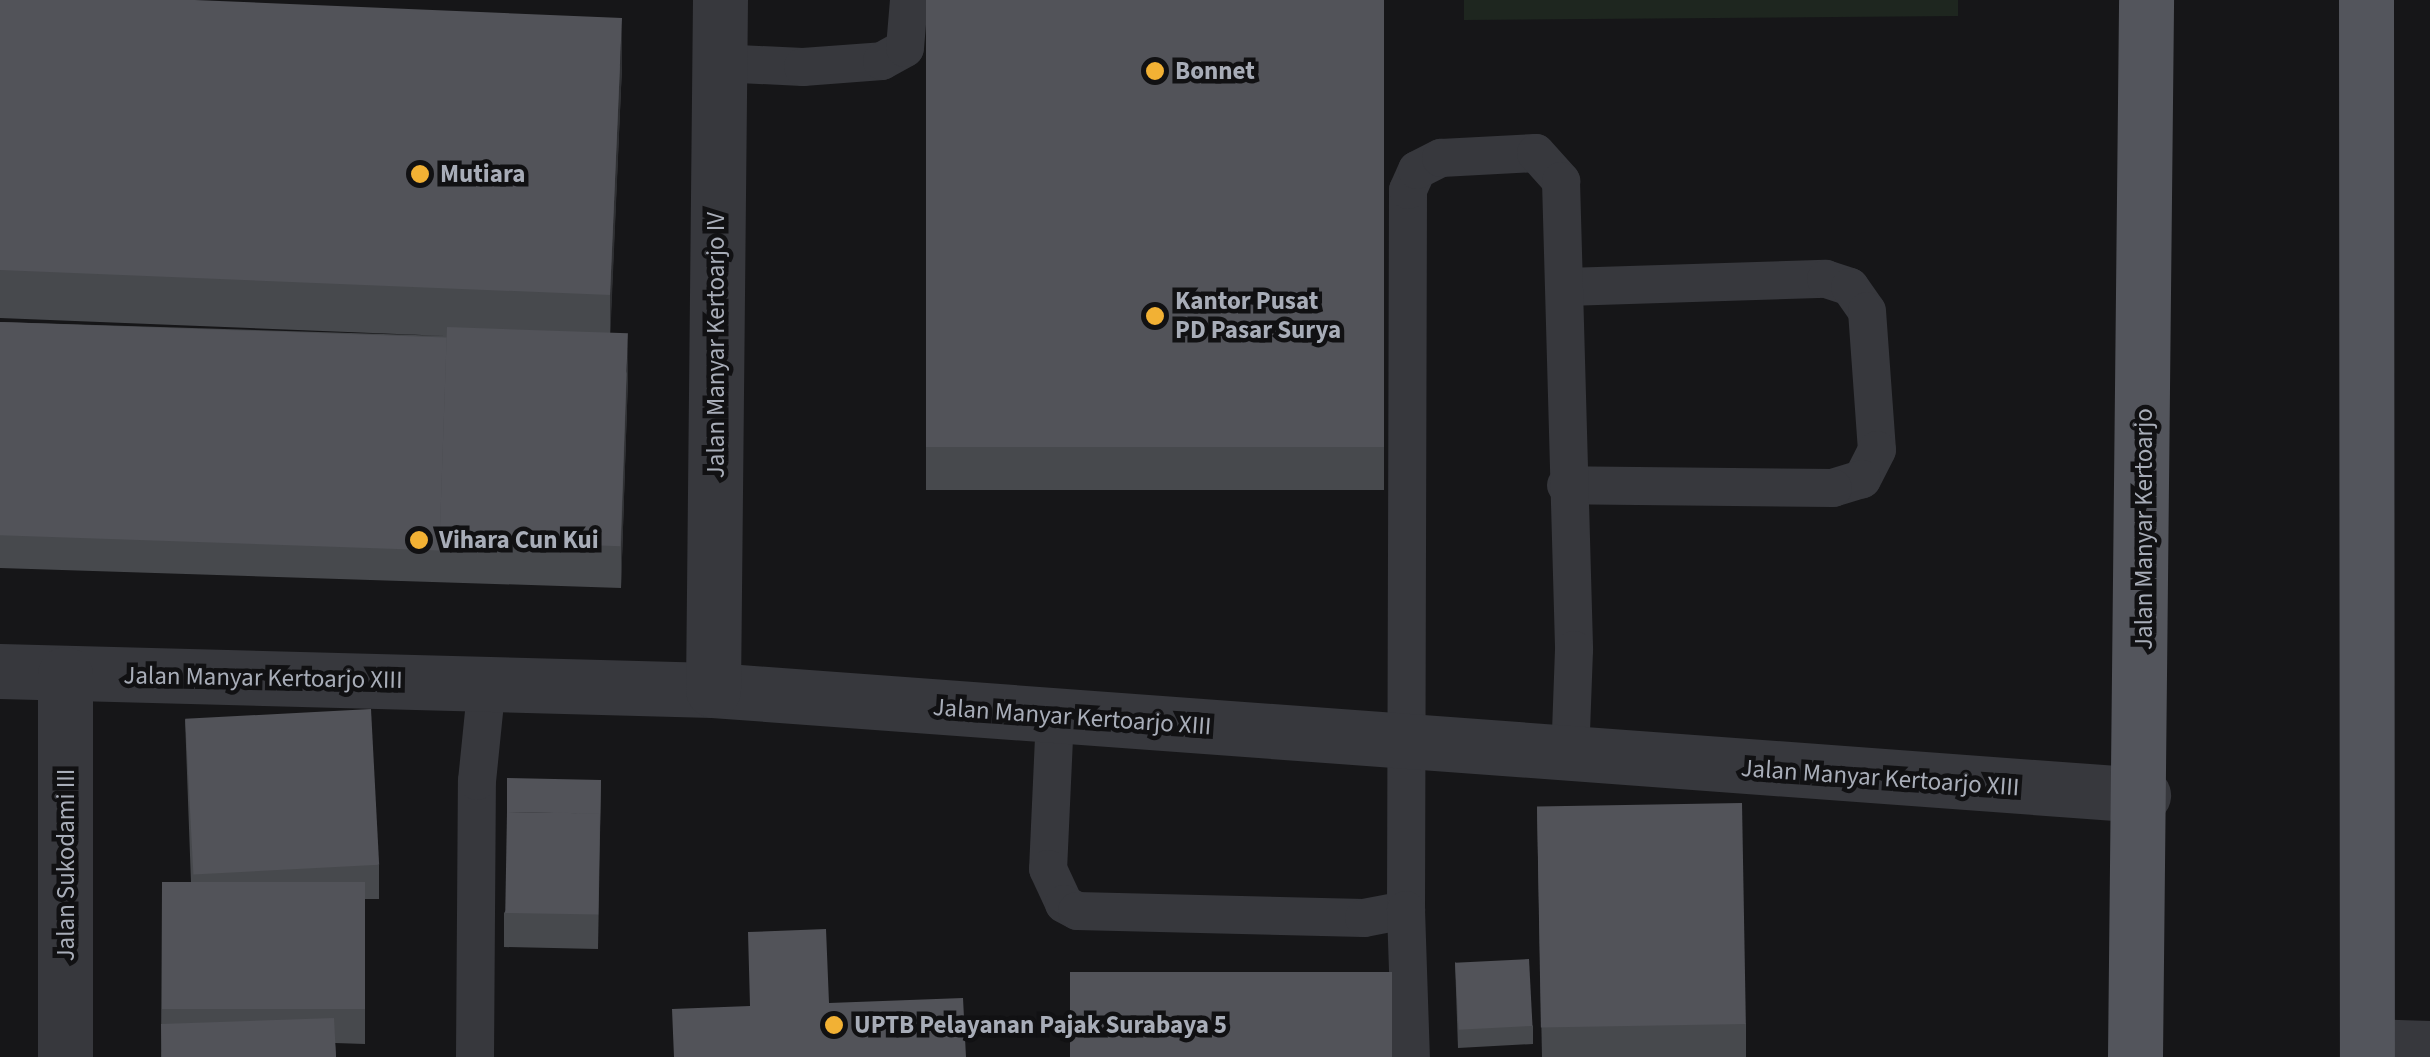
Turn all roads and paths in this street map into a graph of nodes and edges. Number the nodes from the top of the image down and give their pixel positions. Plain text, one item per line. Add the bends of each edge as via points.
1 (720, 0) edge
2 (910, 0) edge
3 (2146, 0) edge
4 (2366, 0) edge
5 (718, 63) junction
6 (1566, 287) junction
7 (1566, 485) junction
8 (0, 671) edge
9 (65, 674) junction
10 (487, 683) junction
11 (714, 690) junction
12 (1055, 716) junction
13 (1408, 741) junction
14 (1570, 758) junction
15 (2143, 796) junction
16 (1406, 910) junction
17 (2430, 1048) edge
18 (2367, 1052) edge
19 (65, 1057) edge
20 (475, 1057) edge
21 (1411, 1057) edge
22 (2135, 1057) edge

1 - 5 street, Jalan Manyar Kertoarjo IV
2 - 5 lane via 905,48 882,62
3 - 15 main road, Jalan Manyar Kertoarjo
4 - 18 main road
5 - 11 street, Jalan Manyar Kertoarjo IV
6 - 7 lane
6 - 7 lane via 1826,279 1850,287 1867,311 1877,450 1862,479 1833,488
6 - 13 lane via 1561,181 1536,153 1441,158 1416,170 1408,190
7 - 14 lane via 1574,650
8 - 9 street, Jalan Manyar Kertoarjo XIII
9 - 10 street, Jalan Manyar Kertoarjo XIII
9 - 19 street, Jalan Sukodami III
10 - 11 street, Jalan Manyar Kertoarjo XIII
10 - 20 lane via 477,781
11 - 12 street, Jalan Manyar Kertoarjo XIII
12 - 13 street, Jalan Manyar Kertoarjo XIII
12 - 16 lane via 1048,869 1064,904 1078,912 1364,918
13 - 14 street, Jalan Manyar Kertoarjo XIII
13 - 16 lane
14 - 15 street, Jalan Manyar Kertoarjo XIII
15 - 22 main road, Jalan Manyar Kertoarjo
16 - 21 lane
17 - 18 street

